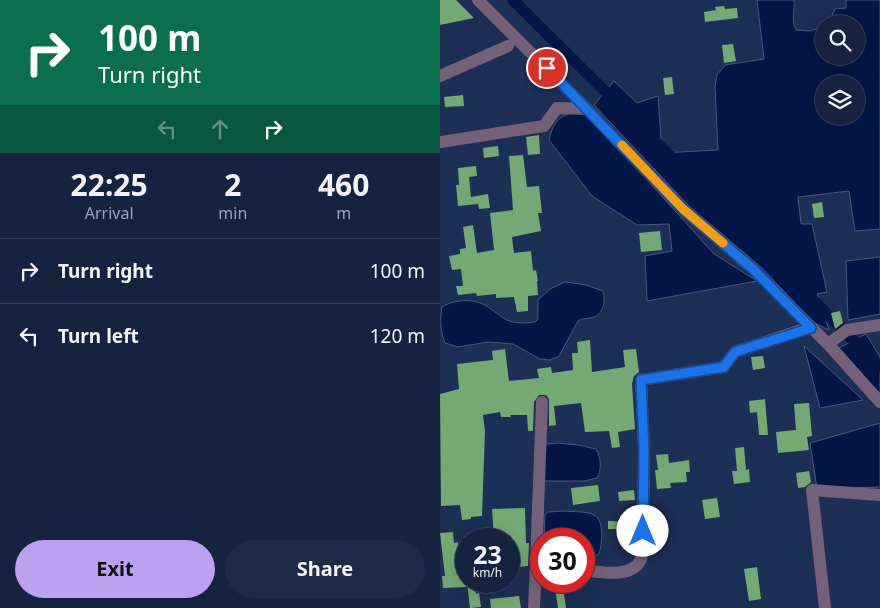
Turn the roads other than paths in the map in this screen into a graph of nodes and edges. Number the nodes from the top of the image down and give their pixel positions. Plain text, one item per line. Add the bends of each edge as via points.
1 (478, 0) edge
2 (508, 46) dead end
3 (440, 76) edge
4 (587, 109) junction
5 (440, 142) edge
6 (880, 325) edge
7 (811, 328) junction
8 (828, 344) junction
9 (542, 402) dead end
10 (880, 402) edge
11 (880, 495) edge
12 (540, 528) edge
13 (595, 571) edge
14 (536, 593) edge
15 (534, 608) edge
16 (825, 608) edge

1 - 4 street
2 - 3 street
4 - 5 street via 557,108 544,126
4 - 7 street via 683,209 753,269
6 - 8 street via 847,330
7 - 8 street
7 - 13 street via 735,352 724,367 641,380 644,451 643,547 640,560 627,571
8 - 10 street
9 - 12 street
11 - 16 street via 812,490
14 - 15 street

